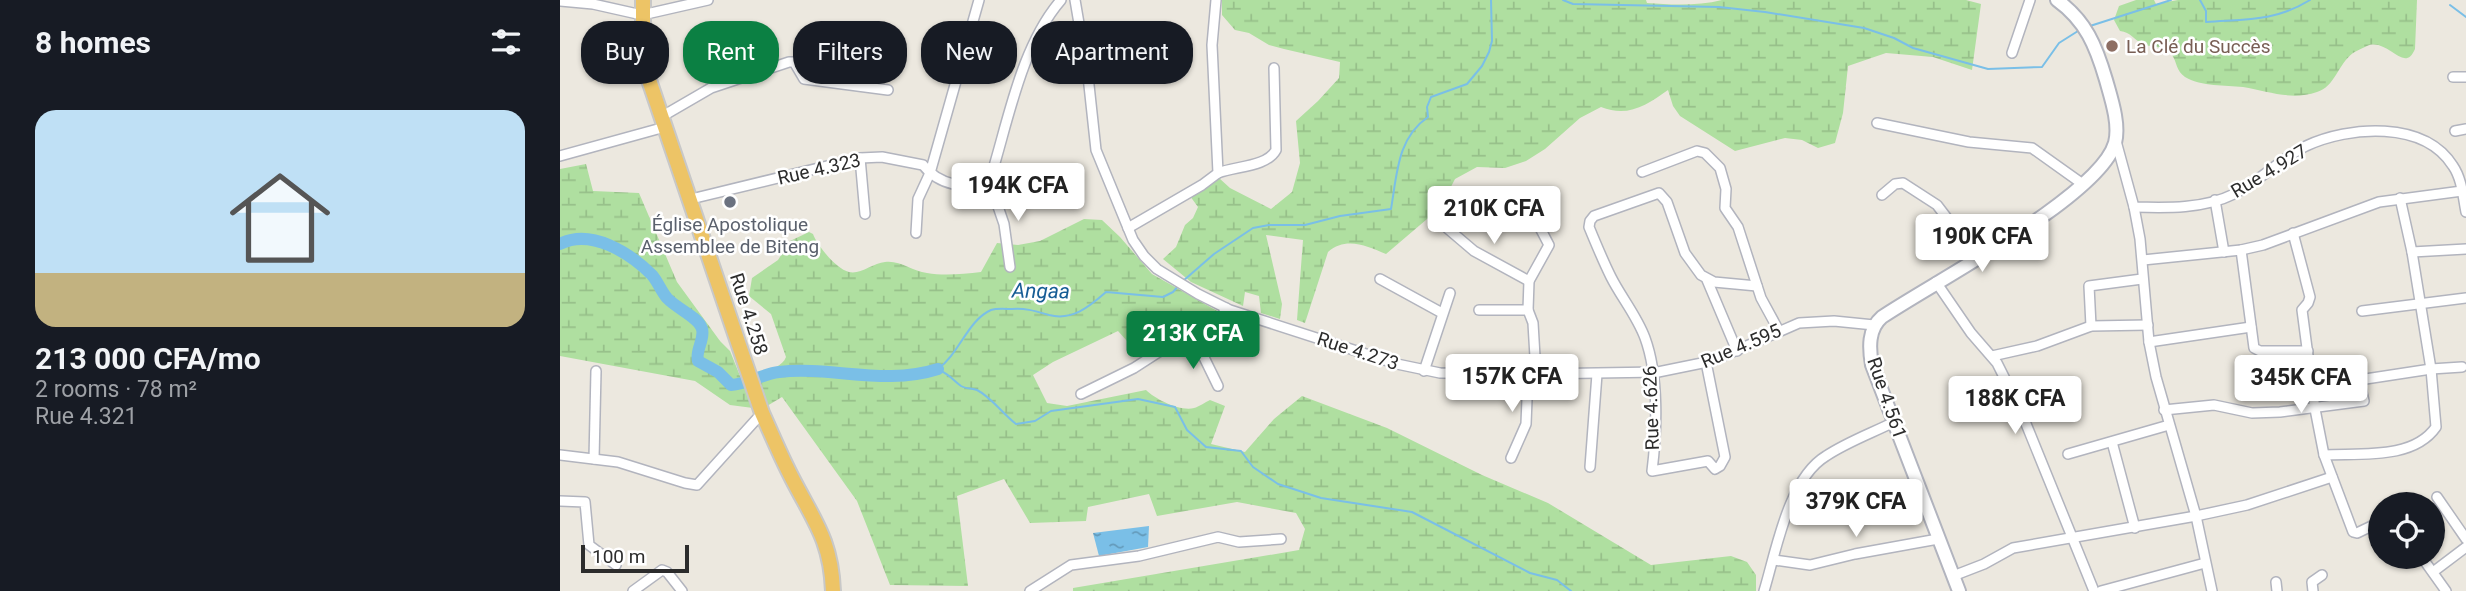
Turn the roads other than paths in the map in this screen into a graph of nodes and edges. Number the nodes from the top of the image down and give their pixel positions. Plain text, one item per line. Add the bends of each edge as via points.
1 (708, 0) edge
2 (979, 0) edge
3 (1061, 0) edge
4 (1075, 0) edge
5 (1216, 0) edge
6 (2029, 0) edge
7 (2057, 0) edge
8 (560, 1) edge
9 (643, 8) edge
10 (2012, 53) dead end
11 (1274, 68) dead end
12 (2453, 77) dead end
13 (2466, 77) edge
14 (888, 90) dead end
15 (663, 122) junction
16 (1877, 124) dead end
17 (2466, 130) edge
18 (2455, 131) dead end
19 (2116, 141) junction
20 (560, 156) edge
21 (860, 158) junction
22 (1642, 172) dead end
23 (930, 173) junction
24 (1218, 173) junction
25 (2084, 185) junction
26 (991, 186) junction
27 (2462, 191) junction
28 (1882, 195) dead end
29 (2400, 198) junction
30 (691, 199) junction
31 (2215, 200) junction
32 (1526, 201) dead end
33 (2134, 207) junction
34 (2466, 212) edge
35 (865, 215) dead end
36 (1128, 228) junction
37 (1447, 228) dead end
38 (916, 233) dead end
39 (2293, 233) junction
40 (2466, 249) edge
41 (2241, 250) junction
42 (2224, 252) junction
43 (2412, 252) junction
44 (2143, 260) junction
45 (1970, 262) junction
46 (1010, 267) dead end
47 (1380, 279) dead end
48 (2142, 279) junction
49 (1707, 280) junction
50 (1529, 281) junction
51 (1936, 282) junction
52 (1756, 286) junction
53 (1450, 293) dead end
54 (2466, 298) edge
55 (2421, 304) junction
56 (1226, 308) junction
57 (1479, 310) dead end
58 (1528, 310) junction
59 (2362, 311) dead end
60 (1443, 313) junction
61 (1874, 325) junction
62 (2148, 325) junction
63 (2091, 326) junction
64 (2250, 327) junction
65 (1779, 331) junction
66 (2149, 342) junction
67 (1197, 343) junction
68 (1737, 351) junction
69 (2308, 351) junction
70 (1992, 356) junction
71 (1706, 362) junction
72 (2462, 368) dead end
73 (2431, 369) junction
74 (1424, 370) junction
75 (596, 371) dead end
76 (1653, 372) junction
77 (1440, 373) joint
78 (1532, 374) junction
79 (1597, 374) junction
80 (1218, 386) dead end
81 (1081, 394) dead end
82 (2315, 409) junction
83 (2164, 410) junction
84 (762, 413) junction
85 (1894, 422) junction
86 (2169, 425) junction
87 (2112, 442) junction
88 (2068, 454) dead end
89 (560, 455) edge
90 (2324, 455) junction
91 (594, 458) junction
92 (1511, 458) dead end
93 (1590, 467) dead end
94 (2332, 477) junction
95 (560, 501) edge
96 (2445, 509) edge
97 (2196, 516) junction
98 (2135, 528) junction
99 (2368, 528) edge
100 (1282, 539) dead end
101 (1938, 539) junction
102 (2072, 539) junction
103 (2466, 539) edge
104 (2466, 547) edge
105 (1774, 561) junction
106 (2206, 563) junction
107 (616, 565) dead end
108 (2430, 569) edge
109 (2432, 572) junction
110 (2322, 575) dead end
111 (1953, 576) junction
112 (633, 591) edge
113 (682, 591) edge
114 (833, 591) edge
115 (1030, 591) edge
116 (1764, 591) edge
117 (1959, 591) edge
118 (2094, 591) edge
119 (2101, 591) edge
120 (2212, 591) edge
121 (2313, 591) edge
122 (2446, 591) edge

1 - 9 street
2 - 23 street
3 - 26 street via 1048,15 1018,80
4 - 36 street, Rue 4.273 via 1096,149
5 - 24 street via 1212,45
6 - 10 street
7 - 19 main road via 2081,21 2096,51 2111,95
8 - 9 street
9 - 15 highway, Rue 4.258 via 643,47
11 - 24 street via 1276,150 1264,160
12 - 13 street
14 - 15 street via 802,78 794,62 789,62 712,88
15 - 20 street
15 - 30 highway, Rue 4.258
16 - 25 street via 1969,142 2032,148
17 - 18 street
19 - 25 main road
19 - 33 street
21 - 23 street, Rue 4.323 via 923,165
21 - 30 street, Rue 4.323
21 - 35 street
22 - 52 street via 1701,150 1720,168 1725,208 1744,241
23 - 26 street, Rue 4.323 via 955,185
23 - 38 street via 918,199
24 - 36 street
25 - 45 main road
26 - 46 street
27 - 29 street
27 - 31 street, Rue 4.927 via 2455,167 2428,141 2377,131 2308,145 2235,194
27 - 34 street, Rue 4.927
28 - 45 street via 1903,183 1937,205
29 - 39 street
29 - 43 street
30 - 84 highway, Rue 4.258
31 - 33 street, Rue 4.927 via 2177,208
31 - 42 street
32 - 50 street via 1549,246
33 - 44 street
36 - 56 street, Rue 4.273 via 1157,269
37 - 50 street via 1474,251
39 - 41 street
39 - 69 street via 2310,297 2302,310
40 - 43 street
41 - 42 street
41 - 64 street
42 - 44 street
43 - 55 street
44 - 48 street
45 - 51 main road
47 - 60 street
48 - 62 street
48 - 63 street via 2090,286
49 - 52 street
49 - 68 street
49 - 76 street, Rue 4.626 via 1685,253 1667,202 1659,193 1590,220 1611,276 1645,337
50 - 58 street
51 - 61 main road
51 - 70 street
52 - 65 street
53 - 60 street
54 - 55 street
55 - 59 street
55 - 73 street
56 - 67 street via 1212,335
56 - 74 street, Rue 4.273
57 - 58 street
58 - 78 street via 1533,323
60 - 74 street
61 - 65 street, Rue 4.595 via 1813,322
61 - 85 main road, Rue 4.561 via 1872,365
62 - 63 street
62 - 66 street
63 - 70 street
64 - 66 street
64 - 69 street via 2256,350
65 - 68 street, Rue 4.595
66 - 83 street
67 - 80 street
67 - 81 street via 1182,337
68 - 71 street, Rue 4.595
69 - 82 street
70 - 102 street via 2020,409
71 - 76 street, Rue 4.595
71 - 76 street, Rue 4.626 via 1725,457 1715,469 1708,461 1652,471
72 - 73 street
73 - 82 street via 2359,380 2364,401
73 - 90 street via 2437,422 2424,441 2401,451
74 - 77 street, Rue 4.273
75 - 91 street
76 - 79 street, Rue 4.595
77 - 78 street, Rue 4.595
78 - 79 street, Rue 4.595
78 - 92 street via 1526,424
79 - 93 street
82 - 83 street via 2262,413 2214,405
82 - 90 street
83 - 86 street
84 - 91 street via 697,485
84 - 114 highway, Rue 4.258 via 824,538
85 - 101 main road, Rue 4.561
85 - 105 street via 1823,457 1801,481 1785,515
86 - 87 street
86 - 97 street
87 - 88 street
87 - 98 street
89 - 91 street
90 - 94 street
94 - 97 street
94 - 99 street via 2353,532
95 - 107 street via 585,502 589,545
96 - 103 street
97 - 98 street
97 - 106 street
98 - 102 street
100 - 115 street via 1239,542 1218,537 1139,556 1071,565
101 - 105 street via 1810,565
101 - 111 main road, Rue 4.561
102 - 111 street via 2013,548
102 - 118 street
104 - 109 street
105 - 116 street
106 - 119 street
106 - 120 street
108 - 109 street
109 - 122 street
110 - 121 street via 2312,582
111 - 117 main road, Rue 4.561
112 - 113 street via 664,570

